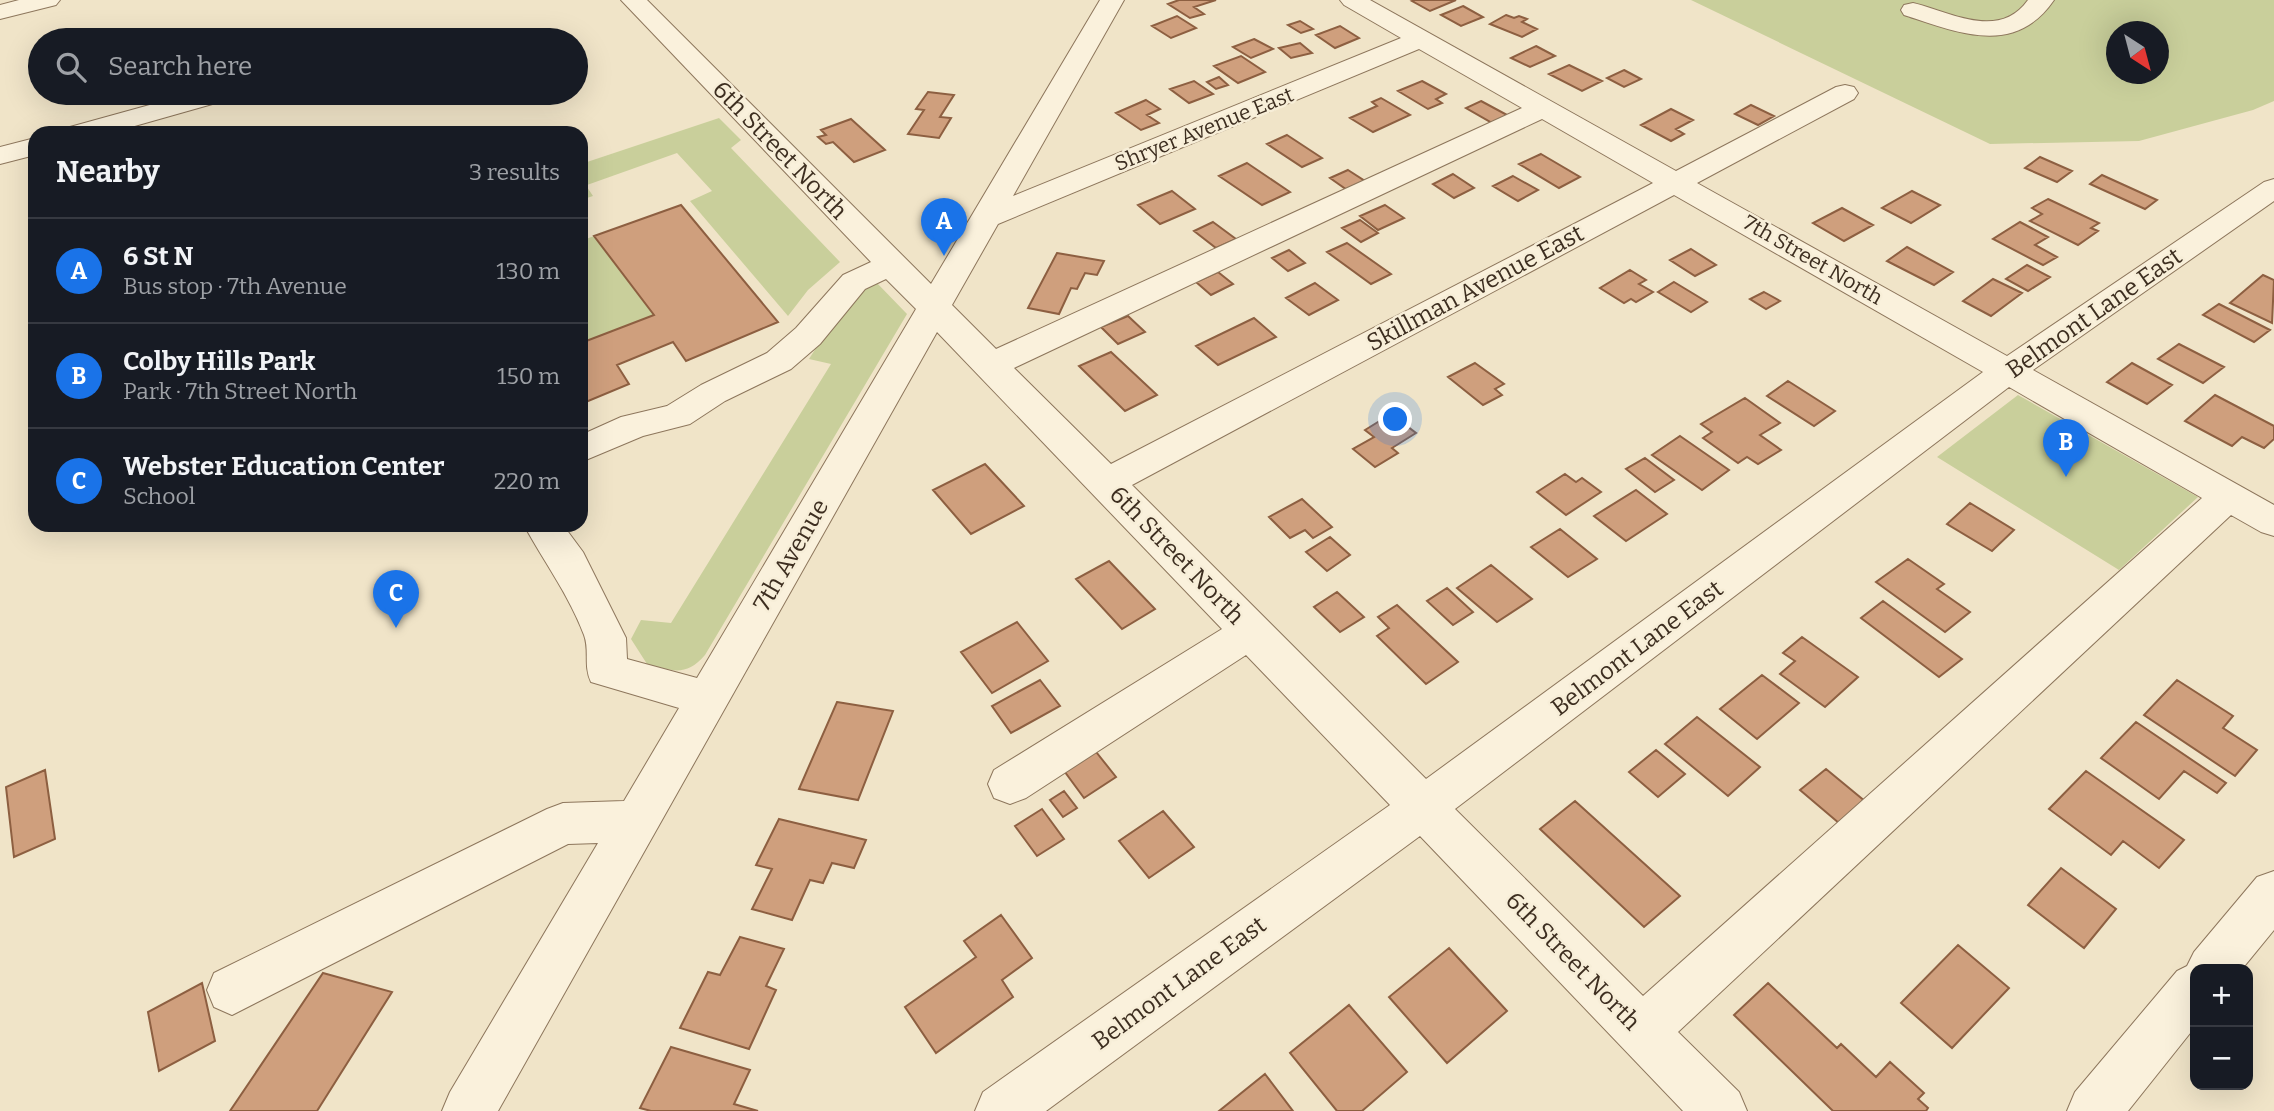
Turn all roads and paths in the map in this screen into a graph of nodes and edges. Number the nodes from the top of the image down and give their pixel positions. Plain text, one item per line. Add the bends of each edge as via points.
1 (48, 0) edge
2 (633, 0) edge
3 (1112, 0) edge
4 (1352, 0) edge
5 (2042, 0) edge
6 (1913, 10) dead end
7 (0, 12) edge
8 (1421, 39) junction
9 (1844, 93) dead end
10 (179, 105) edge
11 (1543, 108) junction
12 (105, 126) edge
13 (28, 148) edge
14 (0, 156) edge
15 (1676, 182) junction
16 (2274, 188) edge
17 (986, 218) junction
18 (892, 264) junction
19 (934, 308) junction
20 (991, 365) junction
21 (2008, 371) junction
22 (588, 446) edge
23 (1106, 483) junction
24 (2228, 496) junction
25 (2274, 522) edge
26 (548, 532) edge
27 (1251, 631) junction
28 (707, 699) junction
29 (1010, 784) dead end
30 (1423, 807) junction
31 (637, 821) junction
32 (2274, 893) edge
33 (2215, 964) edge
34 (232, 990) dead end
35 (2190, 994) edge
36 (1642, 1031) junction
37 (469, 1111) edge
38 (1002, 1111) edge
39 (1720, 1111) edge
40 (2094, 1111) edge

1 - 7 street
2 - 18 street, 6th Street North
3 - 17 street, 7th Avenue
4 - 8 street, 7th Street North
5 - 6 street via 2024,19 1987,30
8 - 11 street, 7th Street North
8 - 17 street, Shryer Avenue East
9 - 15 street, Skillman Avenue East
10 - 12 street
11 - 15 street, 7th Street North
11 - 20 street
13 - 14 street
15 - 21 street, 7th Street North
15 - 23 street, Skillman Avenue East
16 - 21 street, Belmont Lane East
17 - 19 street, 7th Avenue
18 - 19 street, 6th Street North
18 - 22 street via 854,282 808,336 779,361 678,415 633,426
19 - 20 street, 6th Street North
19 - 28 street, 7th Avenue
20 - 23 street, 6th Street North
21 - 24 street, 7th Street North
21 - 30 street, Belmont Lane East
23 - 27 street, 6th Street North
24 - 25 street, 7th Street North
24 - 36 street
26 - 28 street via 569,563 606,638 606,670
27 - 29 street
27 - 30 street, 6th Street North
28 - 31 street, 7th Avenue
30 - 36 street, 6th Street North
30 - 38 street, Belmont Lane East
31 - 34 street via 563,824
31 - 37 street, 7th Avenue
32 - 33 street
35 - 40 street
36 - 39 street, 6th Street North

